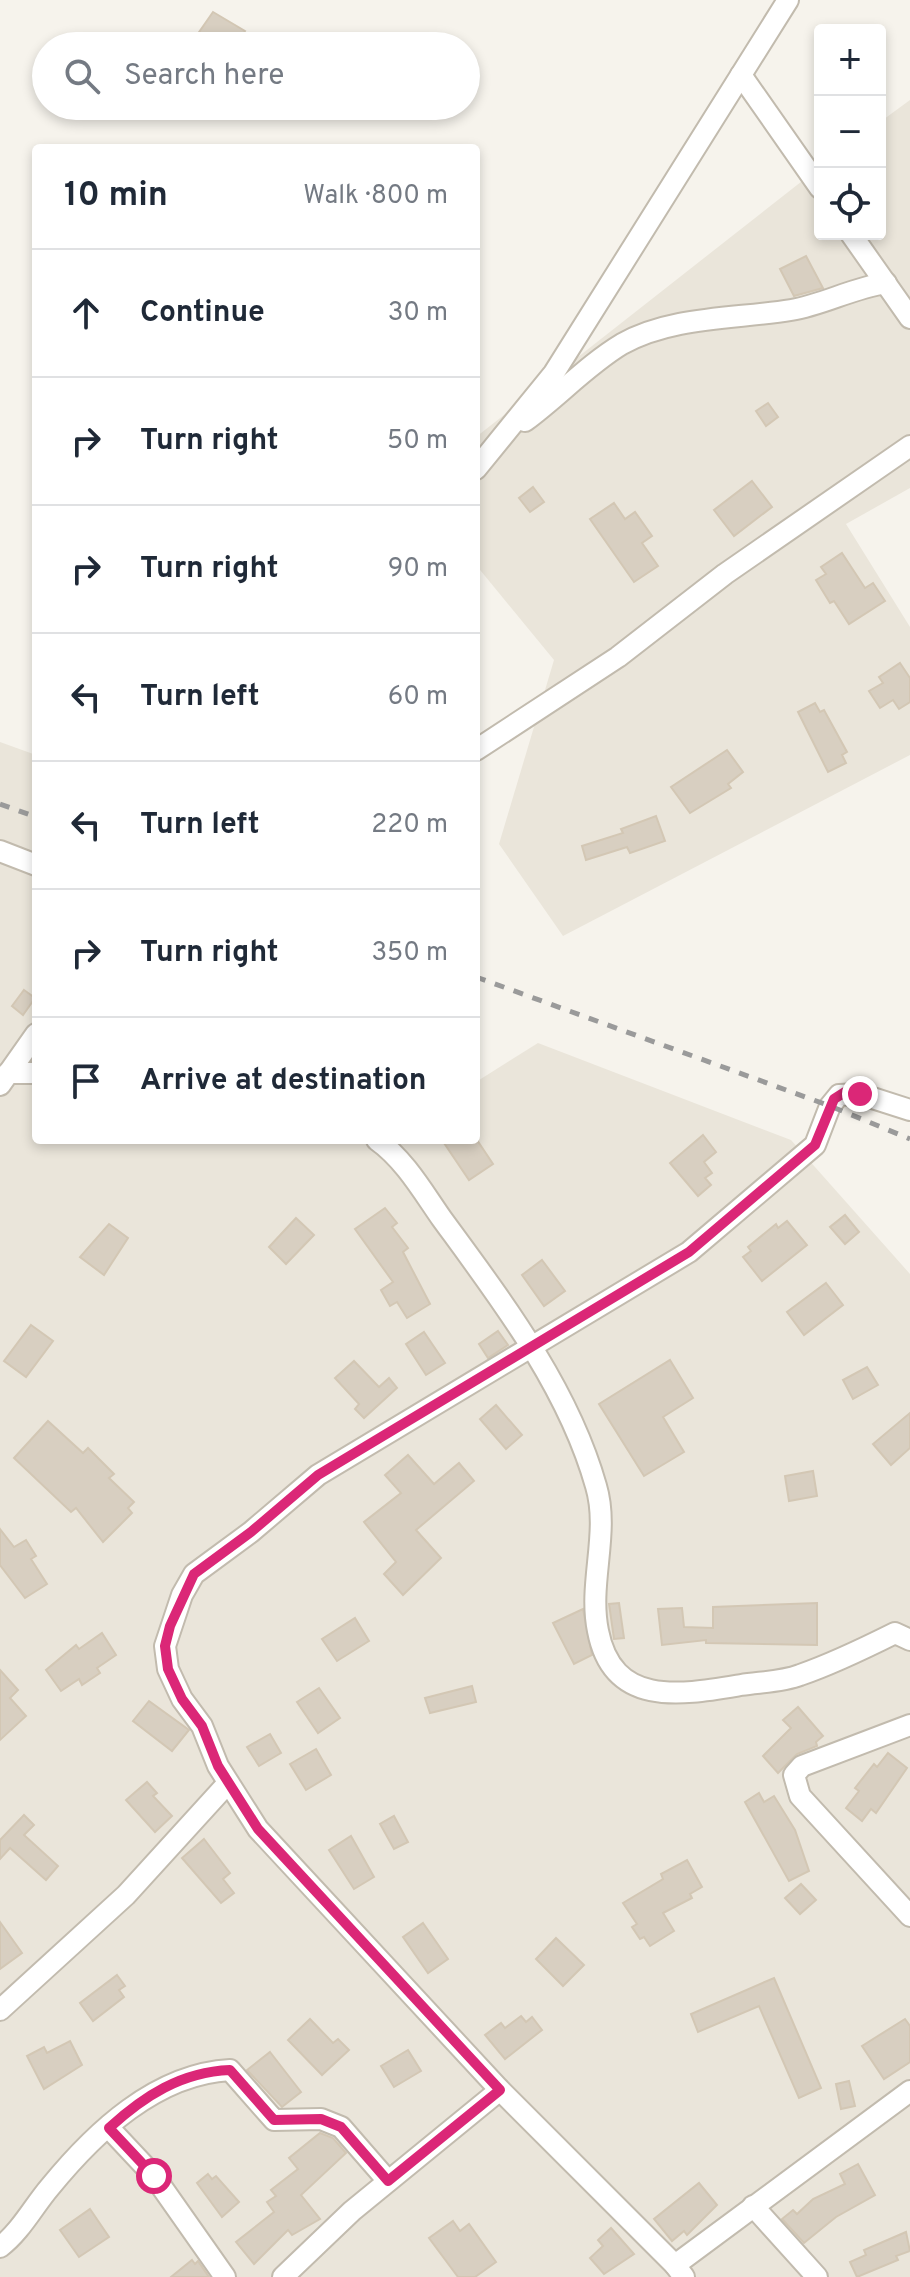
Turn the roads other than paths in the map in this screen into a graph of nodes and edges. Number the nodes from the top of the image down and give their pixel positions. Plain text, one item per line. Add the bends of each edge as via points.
1 (788, 0) edge
2 (741, 75) junction
3 (814, 179) edge
4 (855, 240) edge
5 (886, 283) junction
6 (907, 309) edge
7 (501, 439) junction
8 (910, 446) edge
9 (480, 464) edge
10 (480, 747) edge
11 (0, 851) edge
12 (32, 863) edge
13 (32, 1040) edge
14 (32, 1074) edge
15 (4, 1079) edge
16 (910, 1110) edge
17 (381, 1144) edge
18 (531, 1346) junction
19 (910, 1640) edge
20 (910, 1725) edge
21 (228, 1783) junction
22 (910, 1916) edge
23 (0, 2010) edge
24 (500, 2090) junction
25 (910, 2091) edge
26 (109, 2128) junction
27 (388, 2181) junction
28 (753, 2206) junction
29 (0, 2247) edge
30 (680, 2271) edge
31 (810, 2275) edge
32 (225, 2277) edge
33 (283, 2277) edge

1 - 2 street
2 - 3 street
2 - 7 street via 554,373
4 - 5 street
5 - 6 street
5 - 7 street via 794,310 738,314 651,331 600,360
7 - 9 street
8 - 10 street via 725,574 618,657
11 - 12 street
13 - 15 street
14 - 15 street
16 - 18 street via 860,1094 839,1095 815,1145 689,1252
17 - 18 street via 410,1174
18 - 19 street via 597,1488 596,1626 605,1657 622,1678 669,1695 799,1676 895,1633
18 - 21 street via 318,1475 194,1574 170,1626 165,1646 168,1669
20 - 22 street via 802,1766 794,1775 800,1796
21 - 23 street via 126,1895
21 - 24 street via 258,1829
24 - 27 street
24 - 30 street
25 - 28 street
26 - 27 street via 151,2093 211,2071 230,2070 274,2120 321,2119 341,2127
26 - 29 street via 52,2184 17,2234
26 - 32 street via 154,2176
27 - 33 street
28 - 30 street
28 - 31 street

